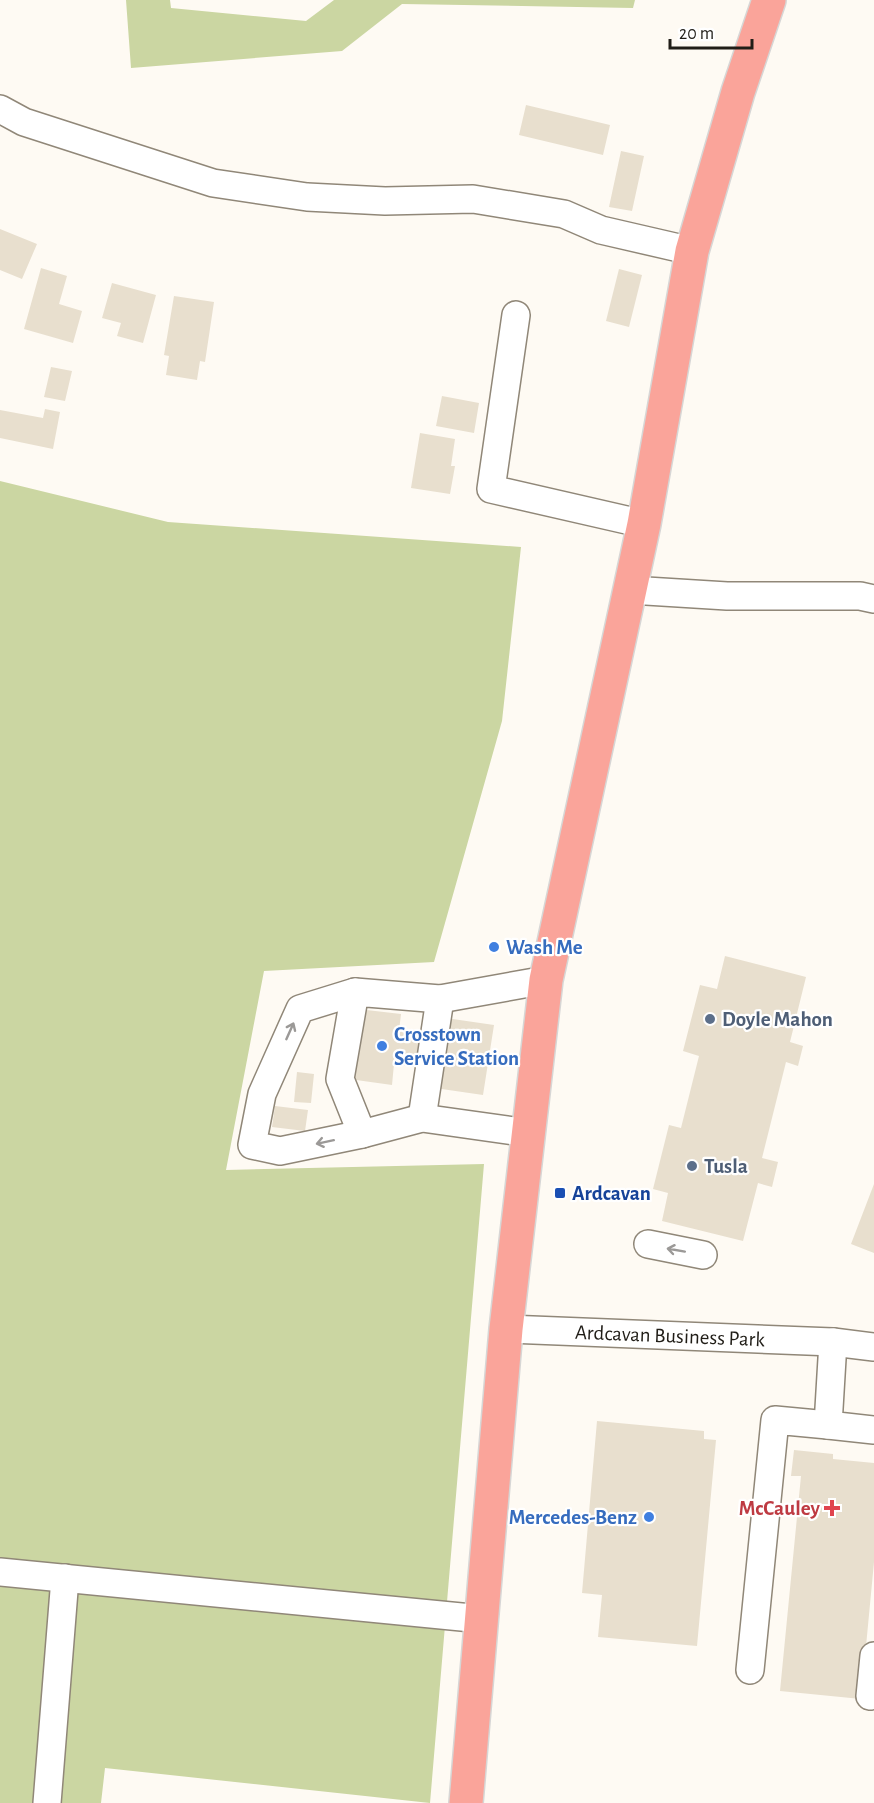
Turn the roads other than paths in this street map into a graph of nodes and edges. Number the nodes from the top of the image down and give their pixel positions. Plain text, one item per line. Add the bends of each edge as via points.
1 (769, 0) edge
2 (0, 110) edge
3 (692, 251) junction
4 (516, 315) dead end
5 (644, 524) junction
6 (630, 590) junction
7 (874, 598) edge
8 (546, 980) junction
9 (355, 992) junction
10 (440, 999) junction
11 (422, 1118) junction
12 (528, 1133) junction
13 (362, 1134) junction
14 (648, 1244) dead end
15 (703, 1255) dead end
16 (506, 1329) junction
17 (833, 1342) junction
18 (874, 1347) edge
19 (828, 1425) junction
20 (874, 1430) edge
21 (0, 1572) edge
22 (65, 1578) junction
23 (482, 1619) junction
24 (874, 1656) edge
25 (750, 1670) dead end
26 (870, 1696) dead end
27 (47, 1803) edge
28 (466, 1803) edge

1 - 3 main road
2 - 3 street via 24,122 213,183 307,197 385,201 473,199 564,214 601,230
3 - 5 main road
4 - 5 street via 491,489
5 - 6 main road
6 - 7 street
6 - 8 main road
8 - 10 street
8 - 12 main road
9 - 10 street
9 - 13 street via 340,1079
13 -> 9 street via 280,1151 252,1145 262,1094 300,1009
10 - 11 street
11 - 12 street
11 - 13 street
12 - 16 main road
15 -> 14 street
16 - 17 street, Ardcavan Business Park
16 - 23 main road
17 - 18 street, Ardcavan Business Park
17 - 19 street
19 - 20 street
19 - 25 street via 776,1420
21 - 22 street
22 - 23 street
22 - 27 street
23 - 28 main road
24 - 26 street

